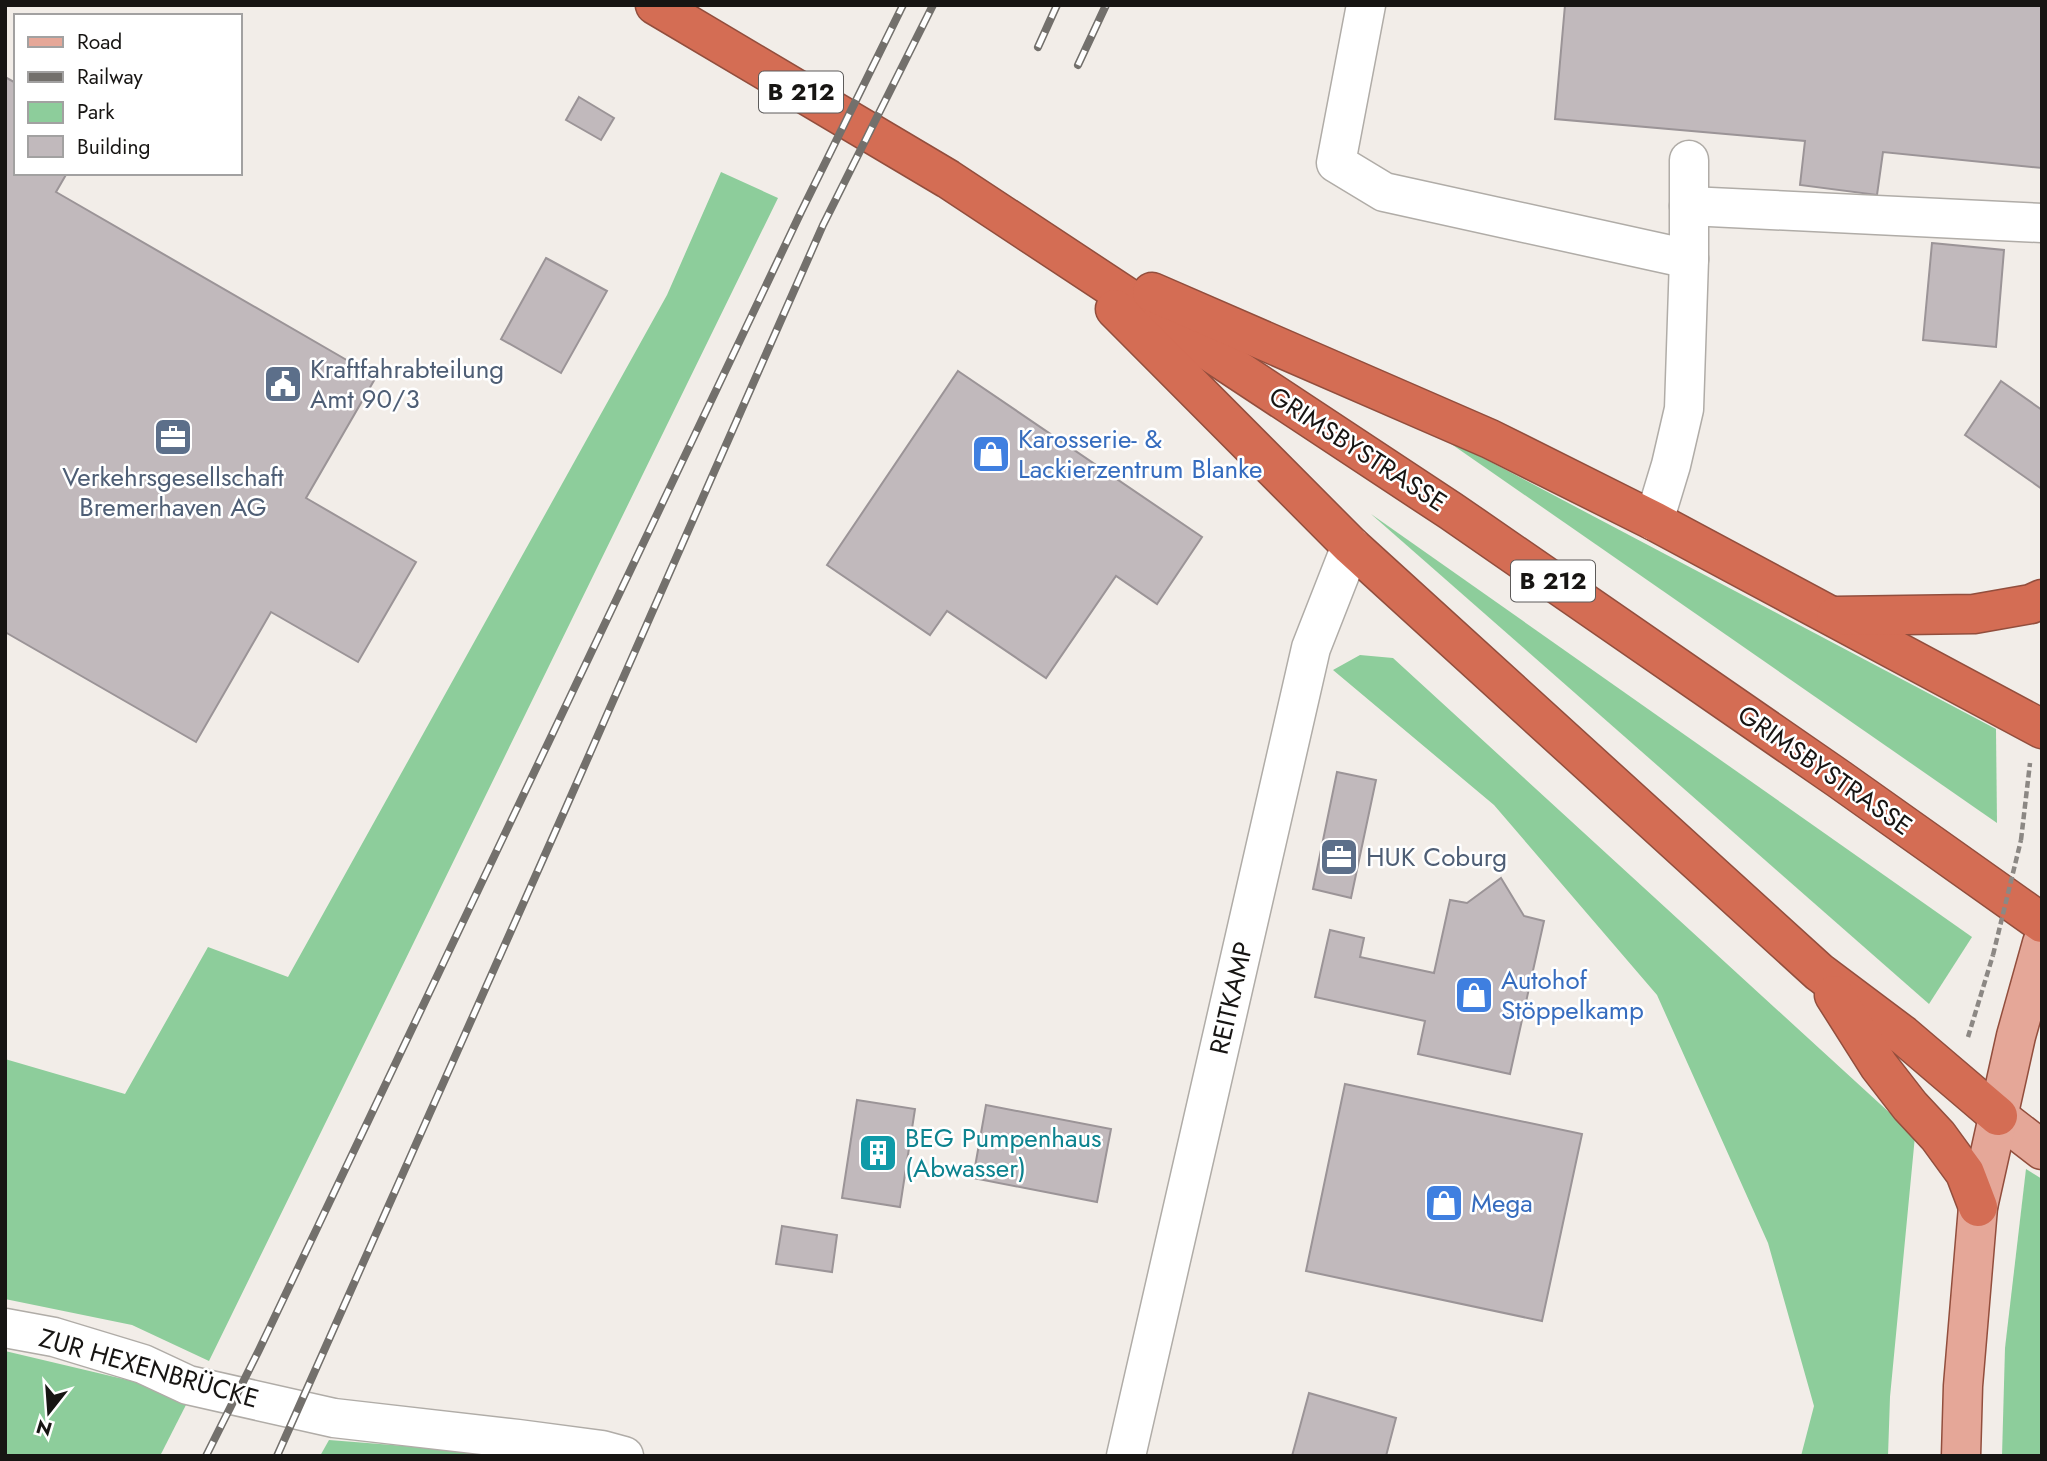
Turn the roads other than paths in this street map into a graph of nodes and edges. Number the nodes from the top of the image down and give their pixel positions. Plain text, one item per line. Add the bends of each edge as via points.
1 (655, 5) edge
2 (1366, 5) edge
3 (1689, 160) dead end
4 (1689, 206) junction
5 (2042, 223) edge
6 (1057, 250) junction
7 (1689, 259) junction
8 (1654, 522) junction
9 (1351, 545) junction
10 (2042, 599) edge
11 (1829, 616) junction
12 (2038, 727) edge
13 (2042, 923) edge
14 (2042, 943) edge
15 (1819, 972) junction
16 (1998, 1116) junction
17 (2042, 1150) edge
18 (1978, 1208) junction
19 (5, 1328) edge
20 (624, 1456) edge
21 (1126, 1456) edge
22 (1961, 1456) edge

1 - 6 highway, GRIMSBYSTRASSE / B 212 via 948,179
2 - 7 street via 1335,163 1384,192
3 - 4 street
4 - 5 street
4 - 7 street
6 - 8 highway via 1490,439
6 - 9 highway
6 - 13 highway, GRIMSBYSTRASSE / B 212 via 1463,519
7 - 8 street via 1684,409
8 - 11 highway
9 - 15 highway
9 - 21 street, REITKAMP via 1311,648
10 - 11 highway via 1974,614
11 - 12 highway
14 - 16 main road
15 - 16 highway via 1903,1035
15 - 18 highway via 1880,1066 1965,1173
16 - 17 main road
16 - 18 main road
18 - 22 main road
19 - 20 street, ZUR HEXENBRÜCKE via 54,1337 143,1364 188,1385 334,1418 518,1438

